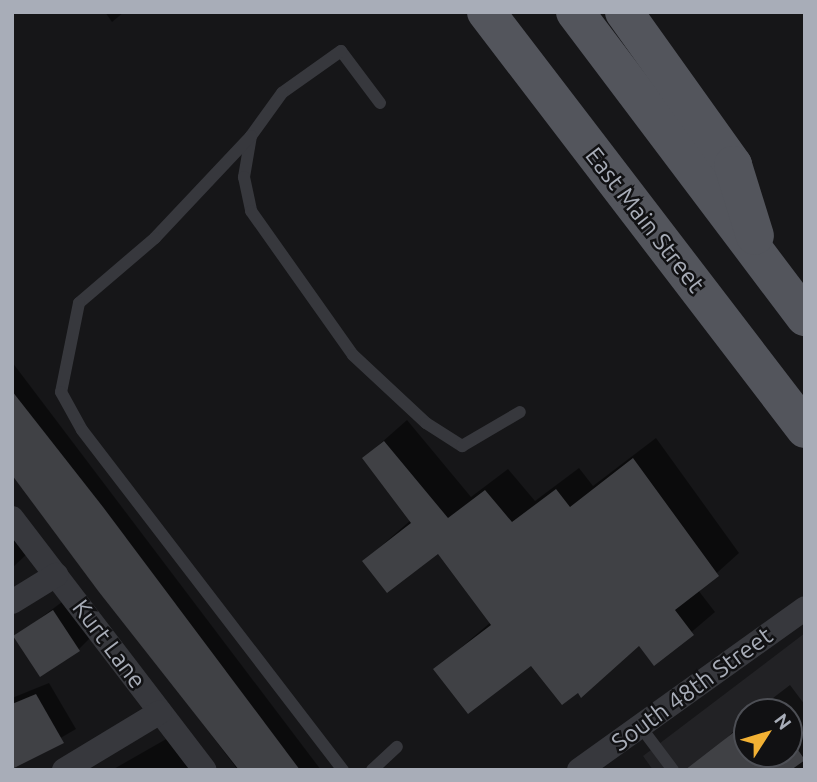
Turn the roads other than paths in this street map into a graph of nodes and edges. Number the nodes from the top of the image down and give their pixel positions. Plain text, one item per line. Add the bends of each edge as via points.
1 (575, 12) edge
2 (624, 12) edge
3 (495, 16) edge
4 (380, 103) dead end
5 (251, 136) junction
6 (764, 265) junction
7 (805, 317) edge
8 (520, 412) dead end
9 (805, 429) edge
10 (12, 518) edge
11 (56, 575) junction
12 (12, 602) edge
13 (805, 608) edge
14 (160, 712) junction
15 (640, 726) junction
16 (397, 747) dead end
17 (582, 769) edge
18 (64, 770) edge
19 (205, 770) edge
20 (343, 770) edge
21 (372, 770) edge
22 (673, 770) edge

1 - 6 main road
2 - 6 main road via 733,165
3 - 9 main road, East Main Street
4 - 5 lane via 341,51 282,93
5 - 8 lane via 244,177 251,211 353,355 426,423 463,446
5 - 20 lane via 155,238 79,303 61,392 82,430
6 - 7 main road
10 - 11 street, Kurt Lane
11 - 12 street
11 - 14 street, Kurt Lane
13 - 15 street, South 48th Street
14 - 18 street
14 - 19 street, Kurt Lane
15 - 17 street, South 48th Street
15 - 22 lane
16 - 21 lane

